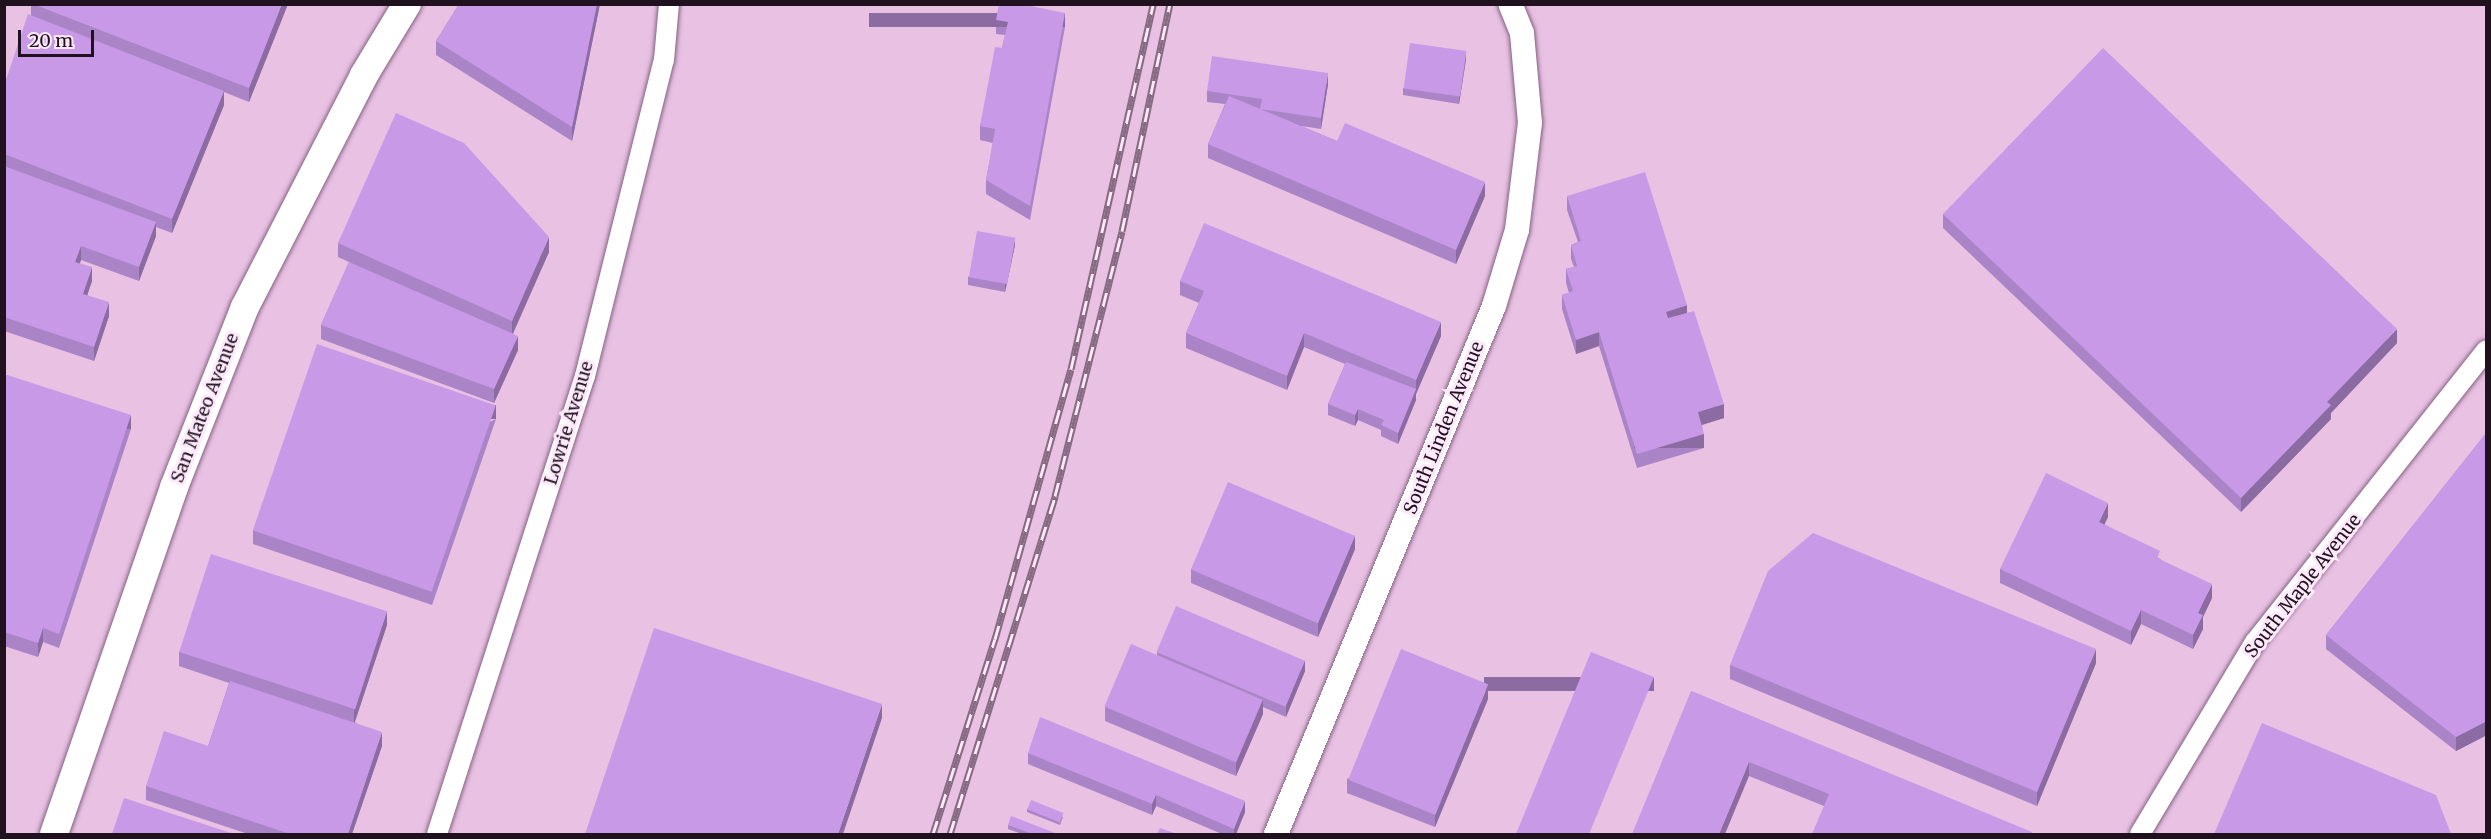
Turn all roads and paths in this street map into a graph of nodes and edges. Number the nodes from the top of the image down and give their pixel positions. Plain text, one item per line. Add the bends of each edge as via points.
1 (407, 4) edge
2 (669, 4) edge
3 (1510, 4) edge
4 (2487, 351) edge
5 (54, 834) edge
6 (437, 834) edge
7 (1276, 834) edge
8 (2140, 834) edge

1 - 5 main road, San Mateo Avenue via 364,75 245,307 174,487
2 - 6 street, Lowrie Avenue via 664,60 585,376
3 - 7 street, South Linden Avenue via 1522,33 1530,123 1517,230 1494,306
4 - 8 street, South Maple Avenue via 2255,642

